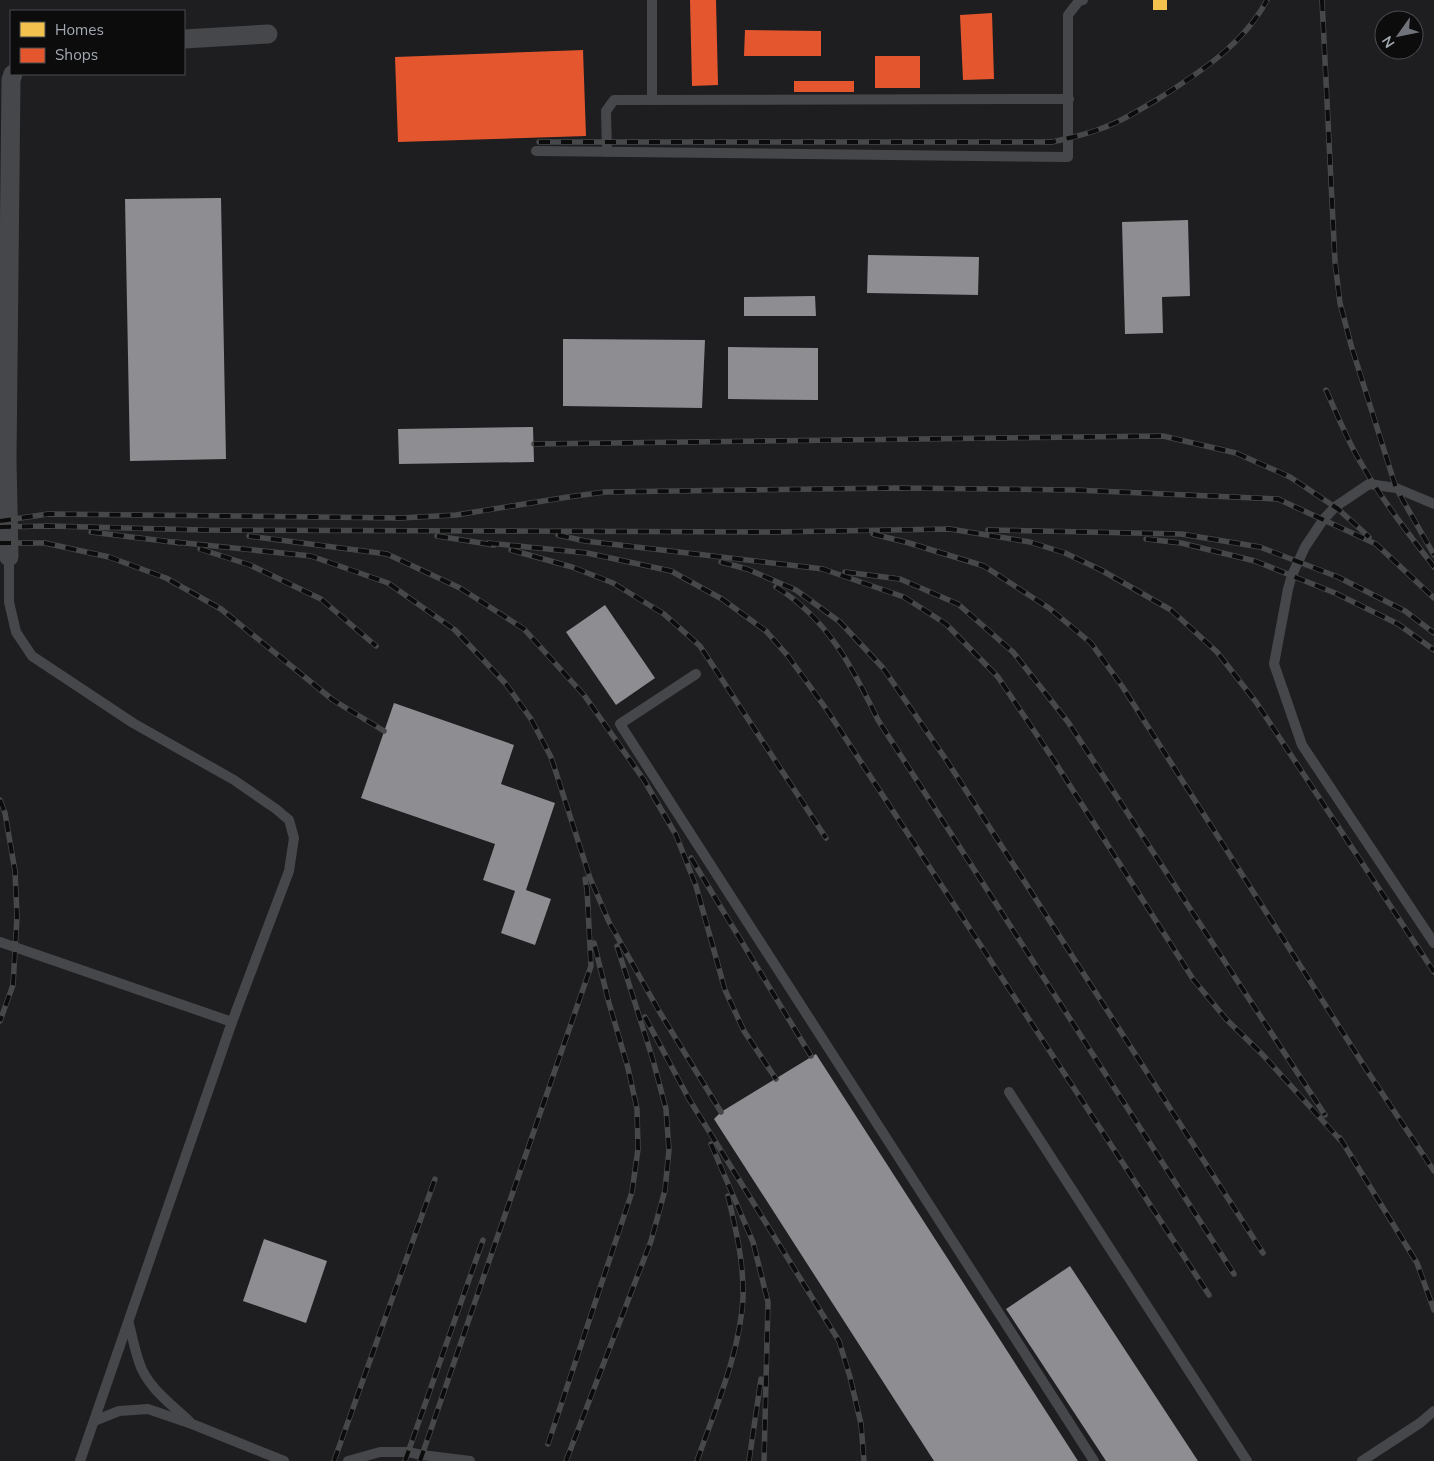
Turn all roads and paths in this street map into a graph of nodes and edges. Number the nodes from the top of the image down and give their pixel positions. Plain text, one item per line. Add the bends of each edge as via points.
1 (652, 0) edge
2 (1083, 0) edge
3 (268, 34) dead end
4 (185, 39) edge
5 (14, 75) edge
6 (1068, 99) junction
7 (652, 100) junction
8 (536, 151) dead end
9 (607, 152) junction
10 (5, 211) edge
11 (1434, 504) edge
12 (9, 557) joint
13 (696, 674) dead end
14 (0, 942) edge
15 (1434, 943) edge
16 (232, 1022) junction
17 (1009, 1092) dead end
18 (129, 1324) junction
19 (1434, 1411) edge
20 (94, 1421) junction
21 (192, 1424) junction
22 (80, 1461) edge
23 (284, 1461) edge
24 (348, 1461) edge
25 (470, 1461) edge
26 (1094, 1461) edge
27 (1247, 1461) edge
28 (1362, 1461) edge

1 - 7 lane
2 - 6 lane via 1068,14
3 - 4 street
5 - 10 street
6 - 7 lane
6 - 9 lane via 1068,157
7 - 9 lane via 614,100 606,111
8 - 9 lane
10 - 12 street
11 - 15 lane via 1396,488 1369,484 1336,507 1305,547 1292,575 1274,664 1302,746
12 - 16 lane via 10,602 16,632 32,656 134,723 234,780 289,820 294,838 289,871
13 - 26 lane via 620,724
14 - 16 lane
16 - 18 lane
17 - 27 lane
18 - 20 lane
18 - 21 lane via 139,1364 148,1380
19 - 28 lane
20 - 21 lane via 118,1411 148,1410
20 - 22 lane
21 - 23 lane
24 - 25 lane via 380,1452 408,1452

